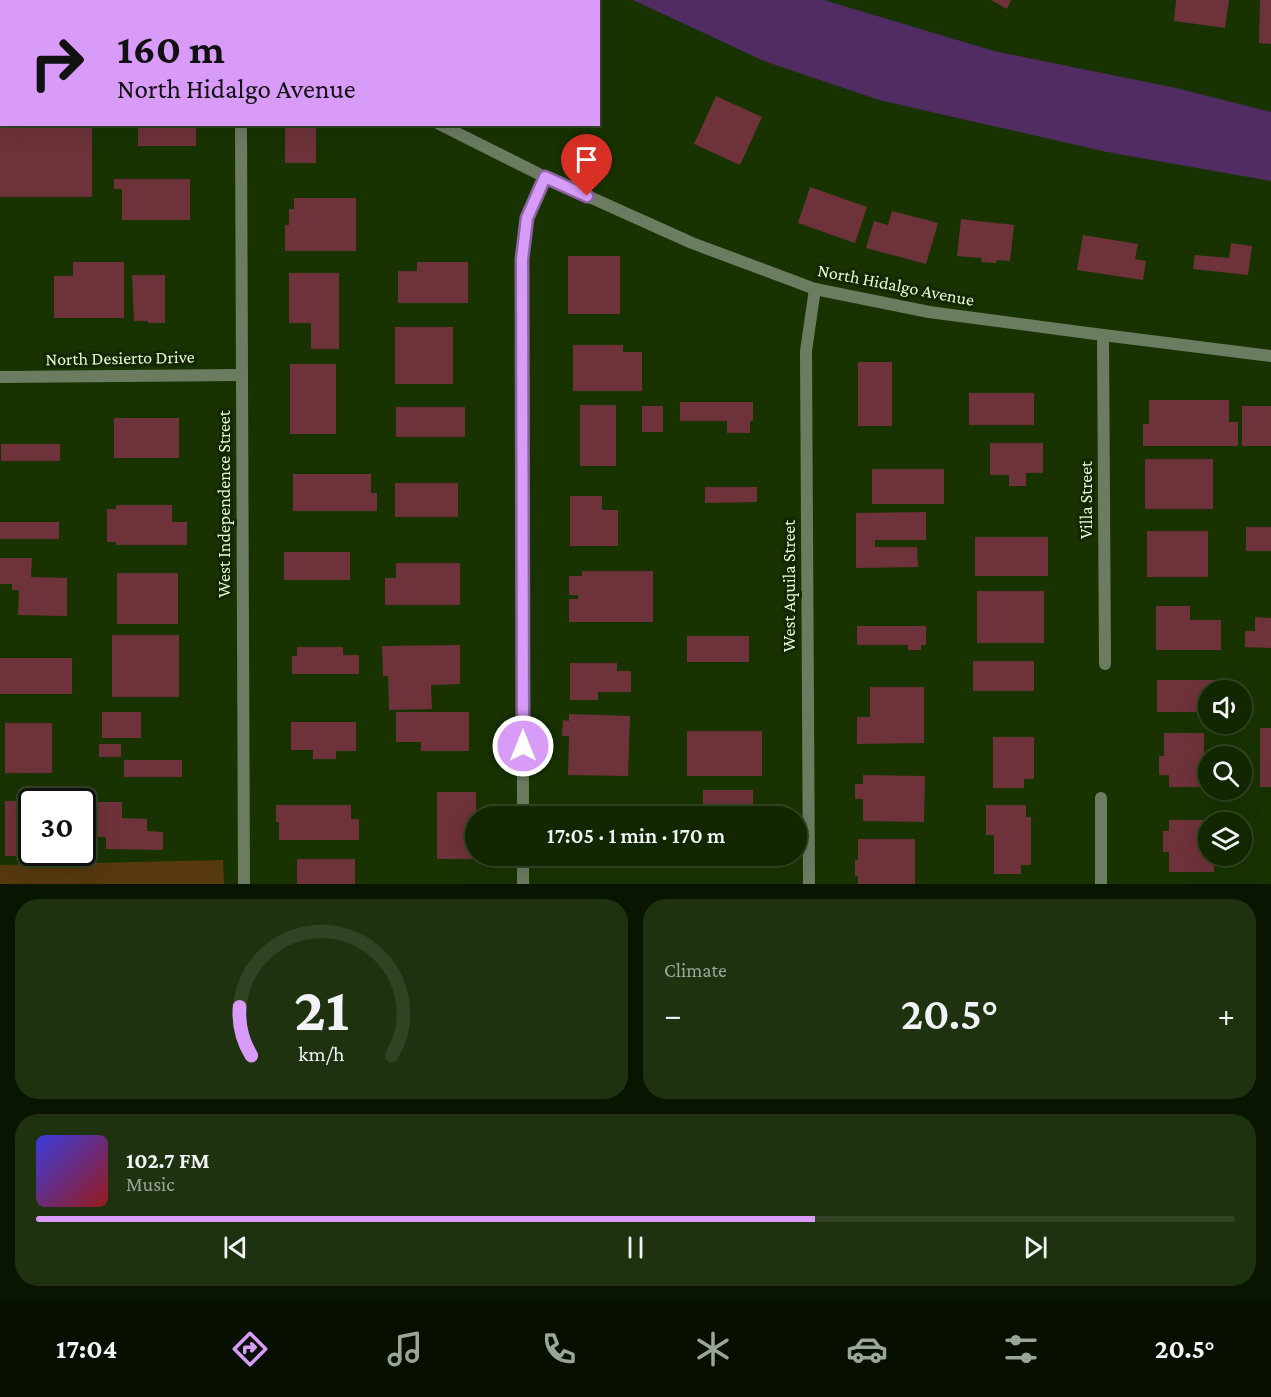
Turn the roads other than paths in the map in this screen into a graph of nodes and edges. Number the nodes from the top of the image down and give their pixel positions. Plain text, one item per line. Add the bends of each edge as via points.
1 (241, 126) edge
2 (443, 126) edge
3 (545, 177) junction
4 (815, 289) junction
5 (1103, 335) junction
6 (1271, 356) edge
7 (241, 375) junction
8 (0, 378) edge
9 (1105, 664) dead end
10 (1101, 798) dead end
11 (523, 806) edge
12 (523, 866) edge
13 (244, 884) edge
14 (523, 884) edge
15 (809, 884) edge
16 (1101, 884) edge

1 - 7 street, West Independence Street
2 - 3 street, North Hidalgo Avenue
3 - 4 street, North Hidalgo Avenue via 692,243
3 - 11 street via 527,218 522,259
4 - 5 street, North Hidalgo Avenue via 929,312
4 - 15 street, West Aquila Street via 806,351
5 - 6 street, North Hidalgo Avenue
5 - 9 street, Villa Street
7 - 8 street, North Desierto Drive
7 - 13 street, West Independence Street
10 - 16 street
12 - 14 street

